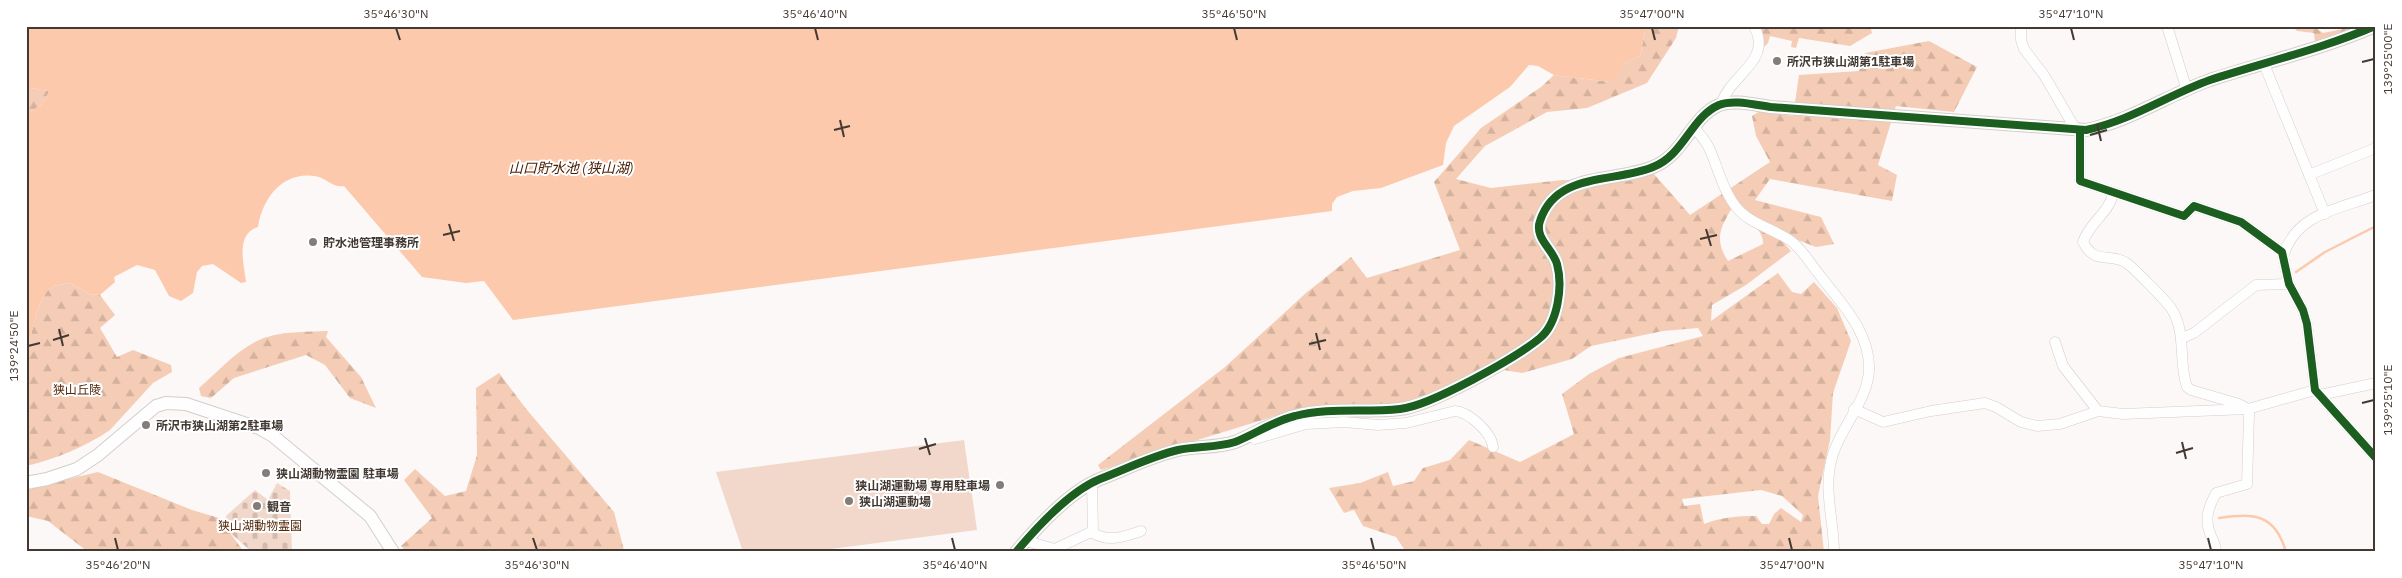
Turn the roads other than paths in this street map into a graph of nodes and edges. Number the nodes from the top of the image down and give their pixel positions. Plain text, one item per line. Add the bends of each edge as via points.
1 (1754, 26) edge
2 (2021, 26) edge
3 (2167, 26) edge
4 (2374, 26) edge
5 (2264, 64) junction
6 (2187, 90) junction
7 (1721, 104) junction
8 (1694, 128) junction
9 (2078, 130) junction
10 (2376, 148) edge
11 (2309, 175) junction
12 (2113, 194) junction
13 (2376, 195) edge
14 (2325, 214) junction
15 (2284, 254) junction
16 (2289, 284) junction
17 (2182, 338) junction
18 (2055, 342) dead end
19 (2376, 383) edge
20 (2318, 392) junction
21 (1854, 409) junction
22 (2248, 409) junction
23 (2098, 410) junction
24 (1249, 435) junction
25 (1493, 447) dead end
26 (2376, 458) edge
27 (1092, 482) junction
28 (26, 483) edge
29 (1141, 531) dead end
30 (1093, 533) junction
31 (1026, 540) junction
32 (1055, 550) edge
33 (393, 552) edge
34 (1016, 552) edge
35 (1834, 552) edge
36 (2216, 552) edge

1 - 7 street via 1759,39 1759,53 1737,78
2 - 9 street via 2024,49
3 - 6 street
4 - 5 street via 2350,37
5 - 6 street
5 - 11 street
6 - 9 street via 2110,124
7 - 8 street via 1703,116
7 - 9 street
8 - 21 street via 1708,145 1736,207 1794,243 1848,310 1864,341 1869,363 1864,392
8 - 24 street via 1670,157 1656,166 1582,182 1562,192 1547,207 1539,229 1557,264 1557,309 1550,327 1540,338 1478,377 1412,407 1302,414
9 - 12 street via 2080,181
10 - 11 street
11 - 14 street
12 - 15 street via 2184,216 2194,206 2241,222
12 - 17 street via 2112,202 2086,231 2083,242 2093,255 2125,262 2171,308
13 - 14 street
14 - 15 street via 2297,229
15 - 16 street
16 - 17 street via 2256,285 2194,333
16 - 20 street via 2307,324
17 - 22 street via 2187,387
18 - 23 street via 2063,366
19 - 20 street
20 - 22 street
20 - 26 street
21 - 23 street via 1884,422 1985,403 2016,420 2037,426 2056,425
21 - 35 street via 1837,444 1829,474
22 - 23 street via 2123,414
22 - 36 street via 2246,484 2216,493 2207,514
24 - 25 street via 1255,439 1317,422 1406,423 1462,411 1478,424
24 - 27 street via 1221,445 1179,450
27 - 30 street
27 - 31 street
28 - 33 street via 77,469 156,406 177,402 259,428 273,436 370,516
29 - 30 street via 1115,539 1101,538
30 - 32 street
31 - 32 street
31 - 34 street

